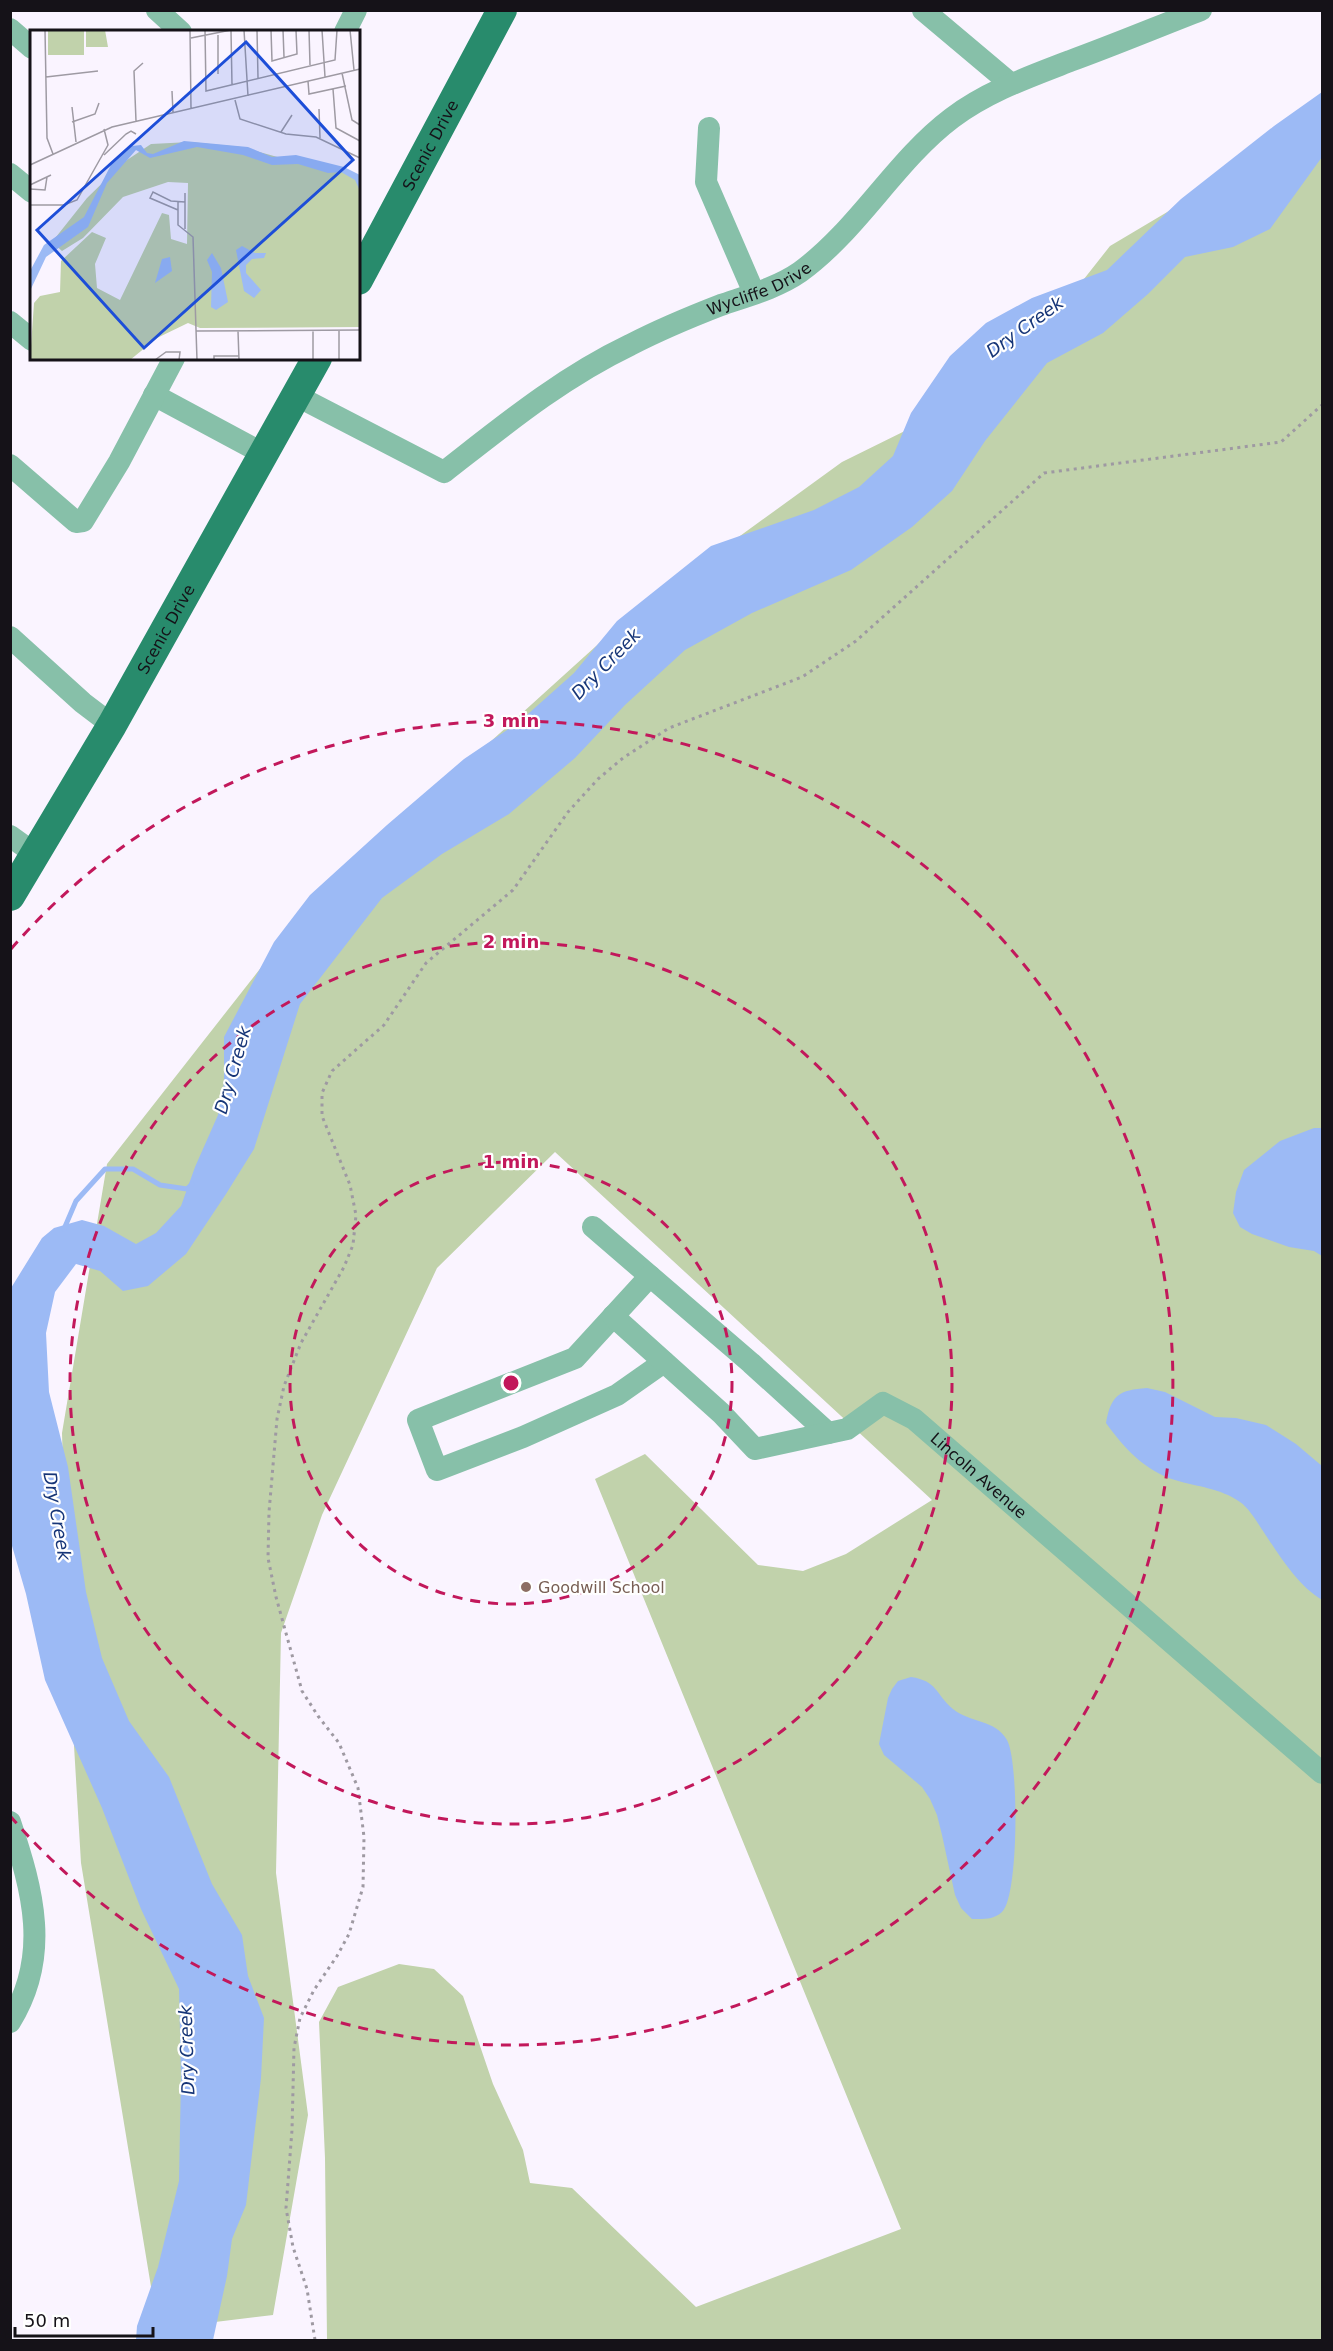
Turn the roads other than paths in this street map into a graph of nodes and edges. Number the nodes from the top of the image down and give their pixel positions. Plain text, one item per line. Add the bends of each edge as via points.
1 (157, 10) edge
2 (356, 10) edge
3 (502, 10) edge
4 (923, 10) edge
5 (1201, 10) edge
6 (10, 29) edge
7 (180, 30) edge
8 (346, 30) edge
9 (30, 46) edge
10 (1011, 84) junction
11 (710, 128) dead end
12 (10, 174) edge
13 (30, 190) edge
14 (360, 276) edge
15 (754, 293) junction
16 (10, 322) edge
17 (30, 338) edge
18 (173, 360) edge
19 (316, 360) edge
20 (154, 395) junction
21 (297, 396) junction
22 (264, 454) junction
23 (10, 465) edge
24 (10, 637) edge
25 (112, 725) junction
26 (10, 836) edge
27 (35, 854) junction
28 (10, 896) edge
29 (593, 1227) dead end
30 (650, 1276) junction
31 (613, 1316) junction
32 (664, 1362) junction
33 (828, 1433) junction
34 (1323, 1773) edge
35 (10, 1822) edge
36 (10, 2022) edge

1 - 7 street
2 - 8 street
3 - 14 main road, Scenic Drive
4 - 10 street
5 - 10 street, Wycliffe Drive
6 - 9 street
10 - 15 street, Wycliffe Drive via 979,100 931,136 829,248 799,273
11 - 15 street via 706,182
12 - 13 street
15 - 21 street, Wycliffe Drive via 629,345 580,372 444,472
16 - 17 street
18 - 20 street
19 - 21 main road, Scenic Drive
20 - 22 street
20 - 23 street via 83,522 76,522
21 - 22 main road, Scenic Drive
22 - 25 main road, Scenic Drive
24 - 25 street
25 - 27 main road, Scenic Drive
26 - 27 street
27 - 28 main road, Scenic Drive
29 - 30 street
30 - 31 street
30 - 33 street
31 - 32 street, Lincoln Avenue
31 - 32 street via 575,1358 418,1420 436,1470 617,1395
32 - 33 street, Lincoln Avenue via 755,1449
33 - 34 street, Lincoln Avenue via 847,1429 883,1402 914,1419
35 - 36 street via 32,1906 35,1934 30,1983

